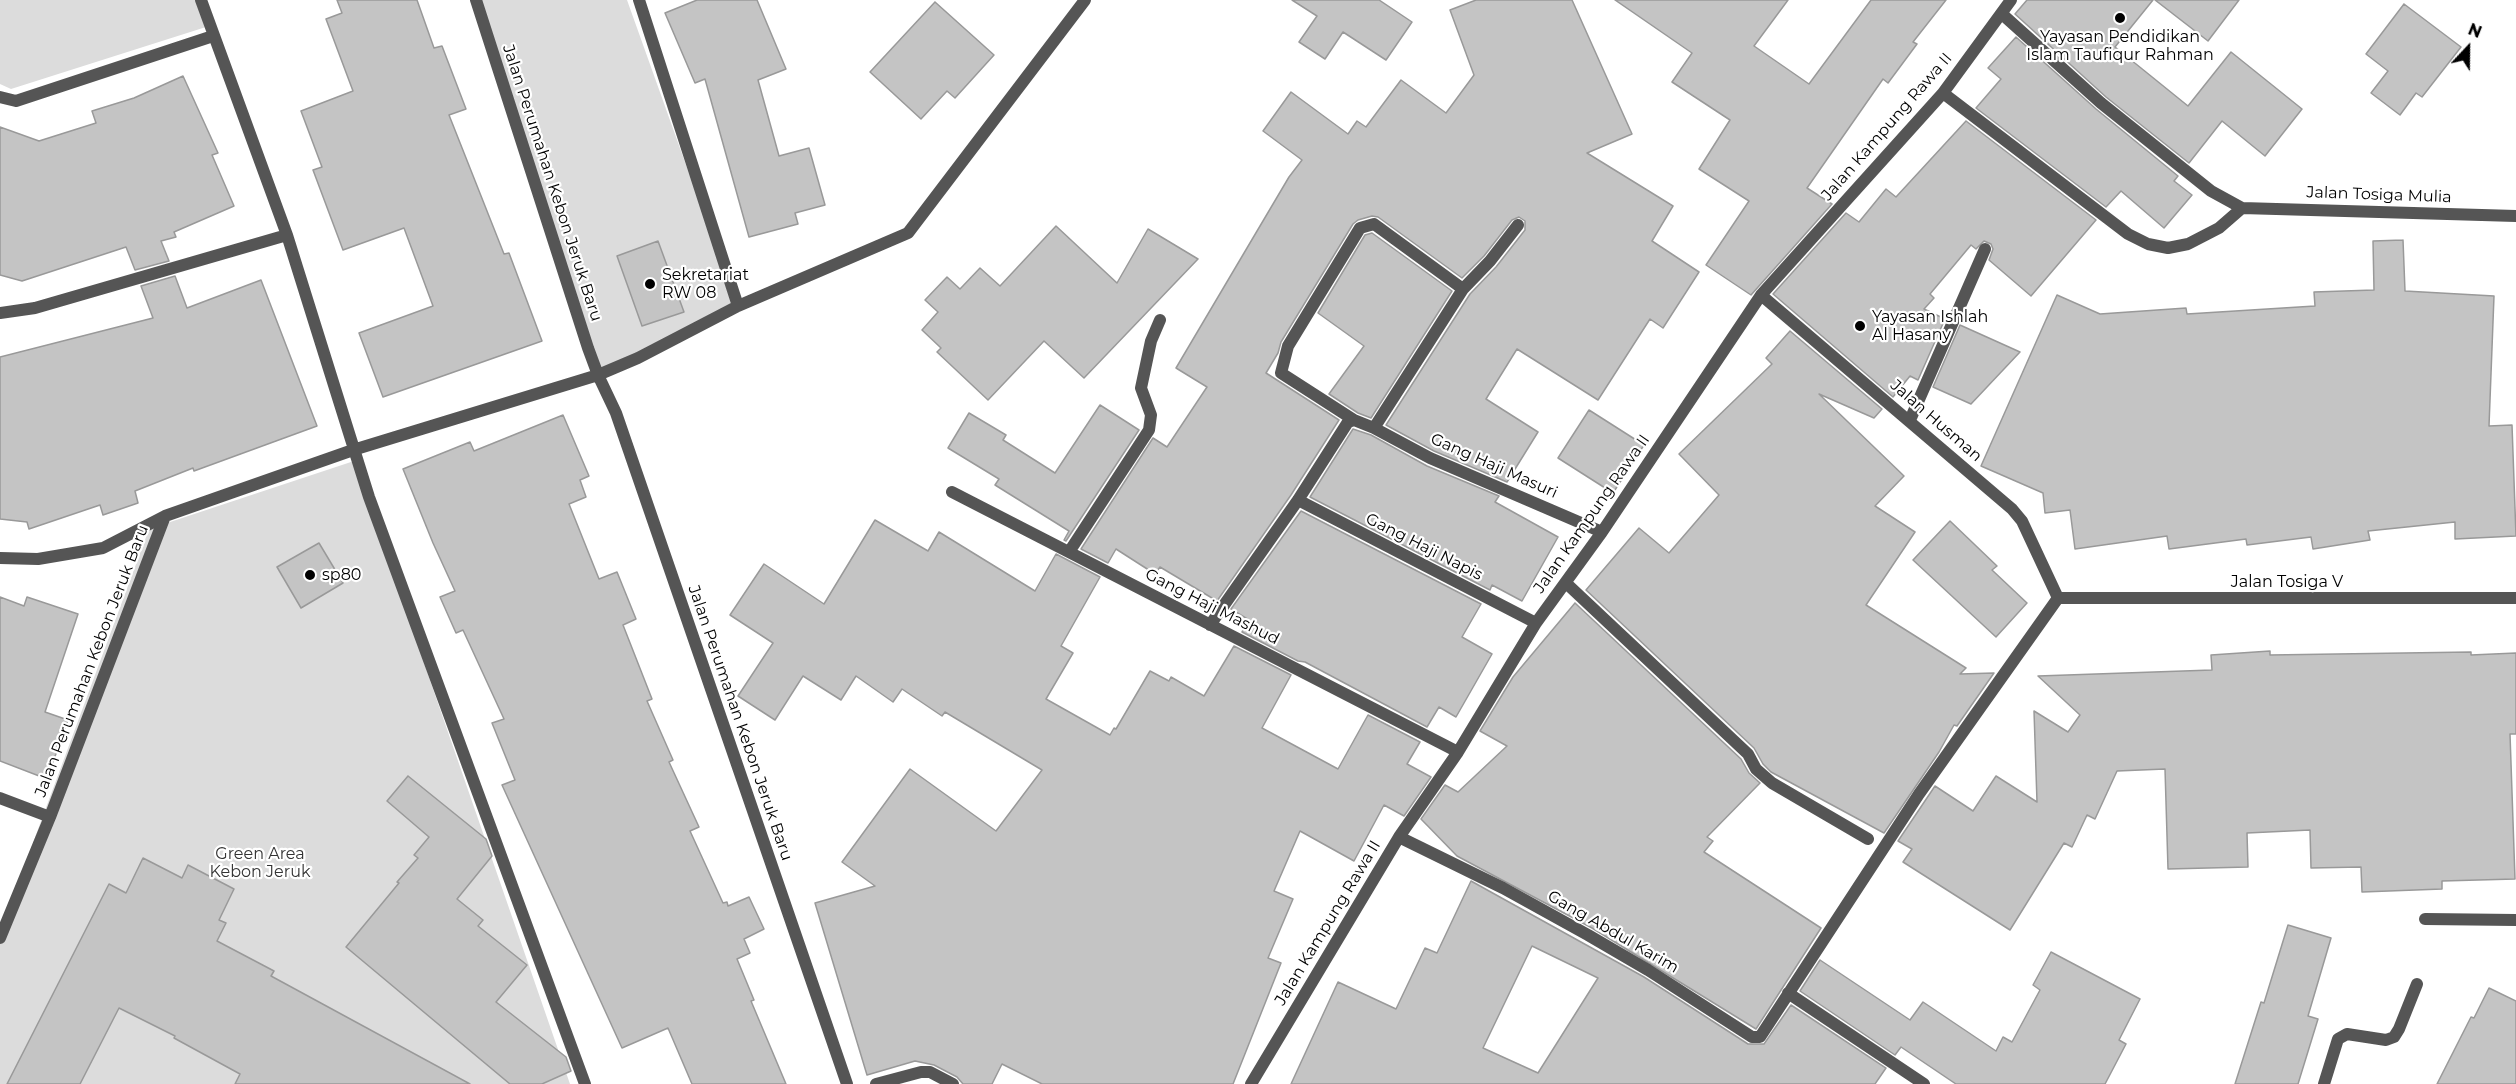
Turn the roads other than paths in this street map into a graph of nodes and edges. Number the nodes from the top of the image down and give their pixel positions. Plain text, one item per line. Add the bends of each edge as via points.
1 (201, 0) edge
2 (476, 0) edge
3 (639, 0) edge
4 (1085, 0) edge
5 (2011, 0) edge
6 (2002, 14) junction
7 (213, 36) junction
8 (1944, 93) junction
9 (0, 97) edge
10 (2242, 208) junction
11 (2516, 216) edge
12 (1518, 225) dead end
13 (287, 235) junction
14 (1985, 249) dead end
15 (1463, 289) junction
16 (1761, 295) junction
17 (738, 306) junction
18 (0, 313) edge
19 (1160, 320) dead end
20 (598, 375) junction
21 (1353, 420) junction
22 (1910, 420) junction
23 (1374, 428) junction
24 (352, 450) junction
25 (952, 492) dead end
26 (1298, 500) junction
27 (165, 516) junction
28 (1602, 532) junction
29 (1069, 552) junction
30 (0, 558) edge
31 (1566, 583) junction
32 (2058, 598) junction
33 (2516, 598) edge
34 (1536, 623) junction
35 (1210, 625) junction
36 (1458, 752) junction
37 (0, 798) edge
38 (50, 818) junction
39 (1399, 837) junction
40 (1868, 839) dead end
41 (2425, 920) dead end
42 (2516, 920) edge
43 (0, 938) edge
44 (2417, 984) dead end
45 (1788, 993) junction
46 (585, 1084) edge
47 (847, 1084) edge
48 (876, 1084) edge
49 (953, 1084) edge
50 (1251, 1084) edge
51 (1923, 1084) edge
52 (2324, 1084) edge

1 - 7 street
2 - 20 street, Jalan Perumahan Kebon Jeruk Baru
3 - 17 street
4 - 17 street, Jalan Perumahan Kebon Jeruk Baru via 908,233
5 - 6 street, Jalan Kampung Rawa II
6 - 8 street, Jalan Kampung Rawa II
6 - 10 street via 2101,103 2211,191
7 - 9 street via 16,101
7 - 13 street
8 - 10 street via 2128,234 2148,244 2168,248 2188,244 2219,228
8 - 16 street, Jalan Kampung Rawa II
10 - 11 street, Jalan Tosiga Mulia
12 - 15 street
13 - 18 street via 34,308
13 - 24 street
14 - 22 street
15 - 21 street, Gang Haji Masuri via 1374,224 1360,228 1288,346 1281,373
15 - 23 street
16 - 22 street, Jalan Husman
16 - 28 street, Jalan Kampung Rawa II
17 - 20 street, Jalan Perumahan Kebon Jeruk Baru
19 - 29 street via 1151,341 1141,388 1151,415 1149,430
20 - 24 street, Jalan Perumahan Kebon Jeruk Baru
20 - 47 street, Jalan Perumahan Kebon Jeruk Baru via 616,413
21 - 23 street, Gang Haji Masuri
21 - 26 street via 1341,432
22 - 32 street, Jalan Husman via 2022,521
23 - 28 street, Gang Haji Masuri via 1430,458
24 - 27 street, Jalan Perumahan Kebon Jeruk Baru
24 - 46 street
25 - 29 street, Gang Haji Mashud
26 - 34 street, Gang Haji Napis
26 - 35 street
27 - 30 street, Jalan Perumahan Kebon Jeruk Baru via 103,548 38,559
27 - 38 street, Jalan Perumahan Kebon Jeruk Baru
28 - 31 street, Jalan Kampung Rawa II
29 - 35 street, Gang Haji Mashud
31 - 34 street, Jalan Kampung Rawa II
31 - 40 street via 1748,754 1756,769 1772,783
32 - 33 street, Jalan Tosiga V
32 - 45 street via 1919,794
34 - 36 street, Jalan Kampung Rawa II
35 - 36 street, Gang Haji Mashud
36 - 39 street, Jalan Kampung Rawa II
37 - 38 street, Jalan Perumahan Kebon Jeruk Baru
38 - 43 street, Jalan Perumahan Kebon Jeruk Baru
39 - 45 street, Gang Abdul Karim via 1588,935 1752,1036 1760,1037
39 - 50 street, Jalan Kampung Rawa II
41 - 42 street
44 - 52 street via 2394,1036 2386,1040 2347,1034 2338,1039
45 - 51 street
48 - 49 street via 930,1072

